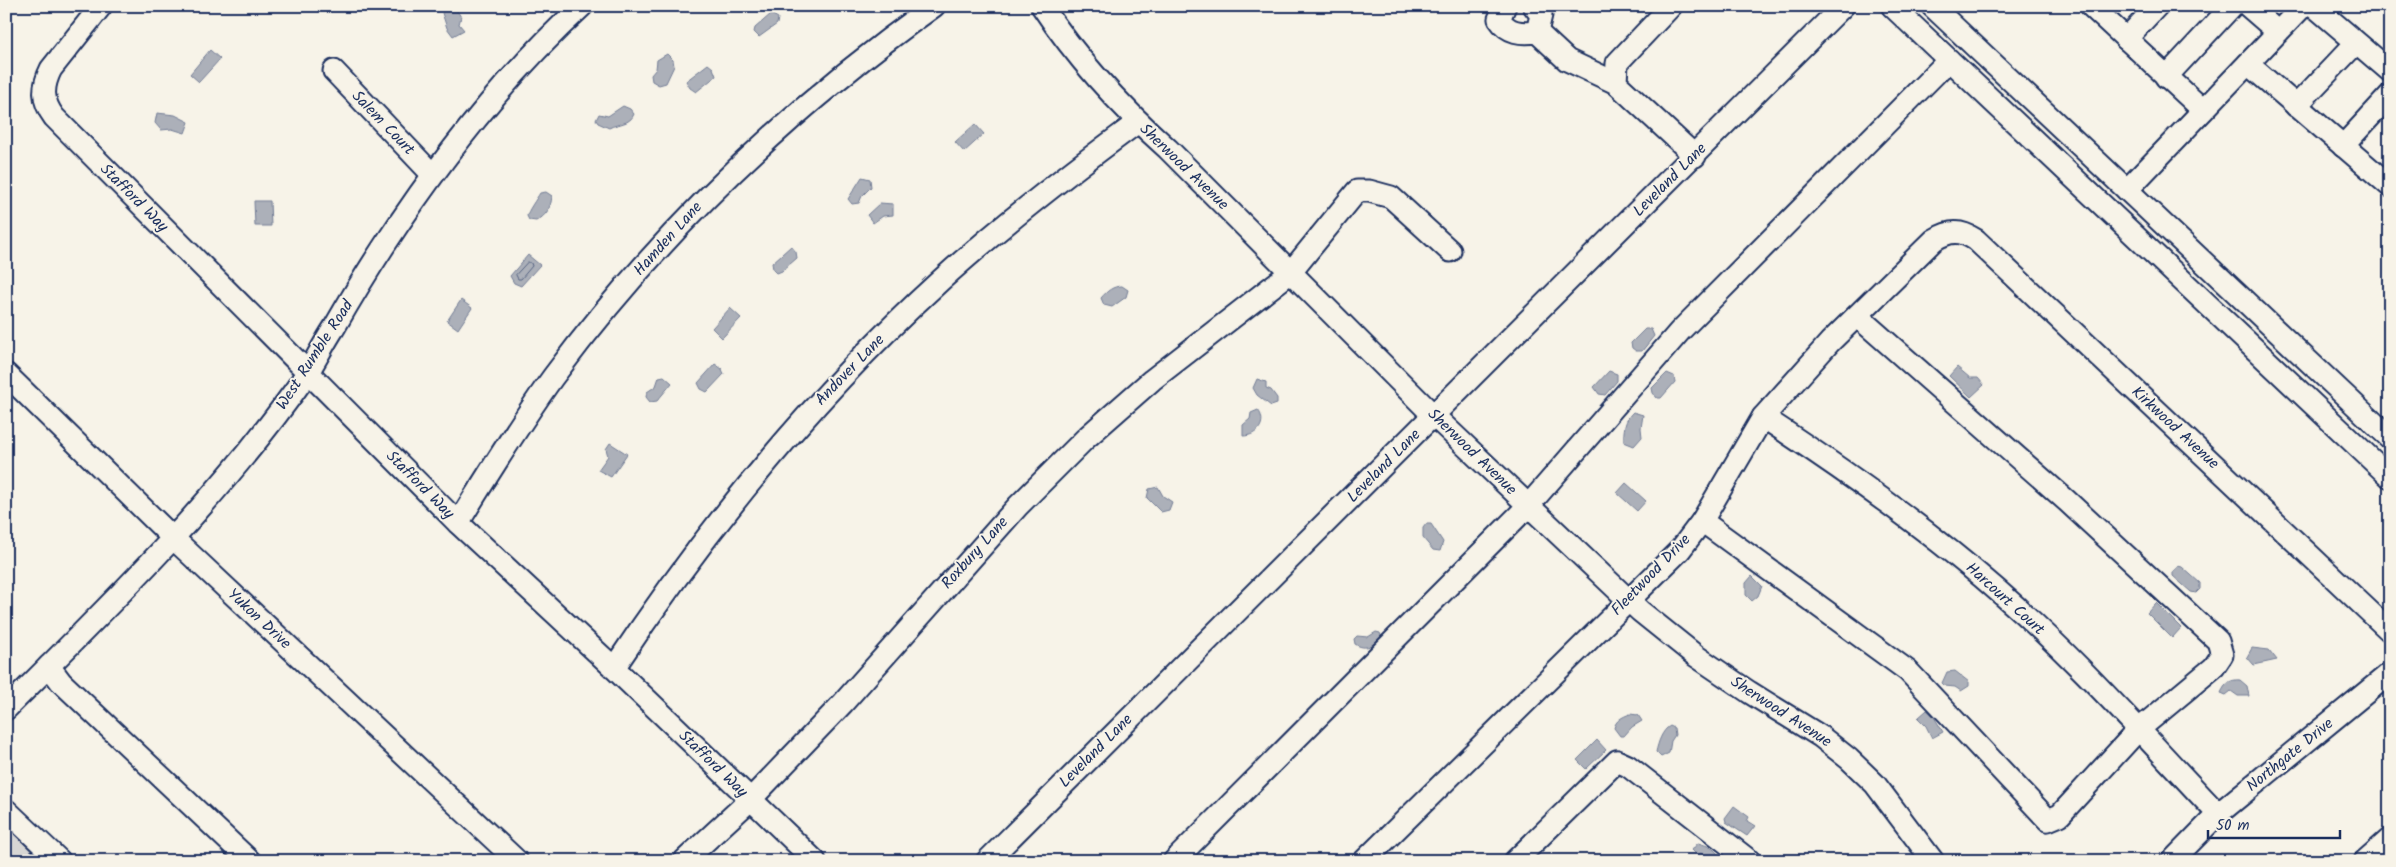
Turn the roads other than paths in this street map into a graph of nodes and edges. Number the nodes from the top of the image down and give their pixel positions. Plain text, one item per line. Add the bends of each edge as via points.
1 (101, 6) edge
2 (934, 6) edge
3 (1042, 6) edge
4 (1505, 6) edge
5 (1534, 6) edge
6 (1671, 6) edge
7 (1843, 6) edge
8 (1892, 6) edge
9 (1932, 6) edge
10 (2092, 6) edge
11 (2157, 6) edge
12 (2232, 6) edge
13 (2248, 6) edge
14 (2303, 6) edge
15 (581, 7) edge
16 (2325, 10) edge
17 (1538, 32) junction
18 (2278, 32) junction
19 (2126, 39) junction
20 (2356, 43) junction
21 (1949, 60) junction
22 (2248, 64) junction
23 (334, 71) dead end
24 (2390, 71) edge
25 (2166, 77) junction
26 (1616, 84) junction
27 (2390, 95) edge
28 (2296, 106) junction
29 (2203, 110) junction
30 (1138, 122) junction
31 (2343, 146) junction
32 (1695, 156) junction
33 (432, 174) junction
34 (2390, 186) edge
35 (2127, 190) junction
36 (1956, 231) joint
37 (1450, 251) dead end
38 (1291, 272) junction
39 (1857, 316) junction
40 (307, 373) junction
41 (6, 374) edge
42 (1434, 416) junction
43 (1763, 416) junction
44 (2390, 438) edge
45 (2390, 477) edge
46 (1528, 506) junction
47 (1702, 520) junction
48 (458, 523) junction
49 (174, 539) junction
50 (1628, 600) junction
51 (2390, 631) edge
52 (49, 666) junction
53 (614, 668) junction
54 (2390, 673) edge
55 (6, 709) edge
56 (2138, 730) junction
57 (750, 800) junction
58 (6, 810) edge
59 (2218, 814) junction
60 (2390, 839) edge
61 (60, 861) edge
62 (250, 861) edge
63 (517, 861) edge
64 (684, 861) edge
65 (815, 861) edge
66 (986, 861) edge
67 (1174, 861) edge
68 (1364, 861) edge
69 (1515, 861) edge
70 (1750, 861) edge
71 (1933, 861) edge
72 (2172, 861) edge
73 (2365, 861) edge

1 - 40 street, Stafford Way via 45,80 43,93 47,107
2 - 48 street, Hamden Lane via 833,82 773,134 705,198 653,254 553,378
3 - 30 street, Sherwood Avenue via 1095,76
4 - 17 street via 1499,19 1503,26 1516,32
5 - 17 street via 1540,15
6 - 26 street via 1617,63
7 - 32 street, Leveland Lane
8 - 21 street
9 - 35 street
10 - 19 street
11 - 19 street
12 - 25 street
13 - 18 street
14 - 18 street
15 - 33 street, West Rumble Road via 490,100
16 - 20 street
17 - 26 street via 1567,60
18 - 22 street
19 - 25 street
20 - 24 street
20 - 28 street
21 - 45 street
21 - 46 street via 1680,330
22 - 28 street
22 - 29 street
23 - 33 street, Salem Court
25 - 29 street
26 - 32 street
27 - 31 street
28 - 31 street
29 - 35 street
30 - 38 street, Sherwood Avenue
30 - 53 street, Andover Lane via 998,230 864,355 749,483 695,551
31 - 34 street
32 - 42 street, Leveland Lane
33 - 40 street, West Rumble Road
35 - 44 street
36 - 39 street, Fleetwood Drive via 1934,240
36 - 51 street, Kirkwood Avenue via 1976,240
37 - 38 street, Roxbury Lane via 1391,196 1356,191
38 - 42 street, Sherwood Avenue
38 - 57 street, Roxbury Lane via 1152,380 1086,438 1018,506 843,703
39 - 43 street, Fleetwood Drive
39 - 56 street via 2067,501 2218,640 2222,655 2214,668
40 - 48 street, Stafford Way
40 - 49 street, West Rumble Road via 252,447
41 - 49 street, Yukon Drive
42 - 46 street, Sherwood Avenue
42 - 66 street, Leveland Lane
43 - 47 street, Fleetwood Drive
43 - 56 street, Harcourt Court via 1880,497 1998,590 2070,658
46 - 50 street, Sherwood Avenue
46 - 67 street
47 - 50 street, Fleetwood Drive via 1680,550
47 - 56 street via 1908,671 2048,820 2060,815
48 - 53 street, Stafford Way
49 - 52 street, West Rumble Road
49 - 63 street, Yukon Drive
50 - 68 street, Fleetwood Drive
50 - 71 street, Sherwood Avenue via 1696,656 1820,736 1849,759 1875,784
52 - 55 street, West Rumble Road
52 - 62 street via 60,682
53 - 57 street, Stafford Way
54 - 59 street, Northgate Drive
56 - 59 street, Harcourt Court
57 - 64 street, Roxbury Lane
57 - 65 street, Stafford Way
58 - 61 street
59 - 72 street, Northgate Drive
60 - 73 street
69 - 70 street via 1617,761 1628,766

